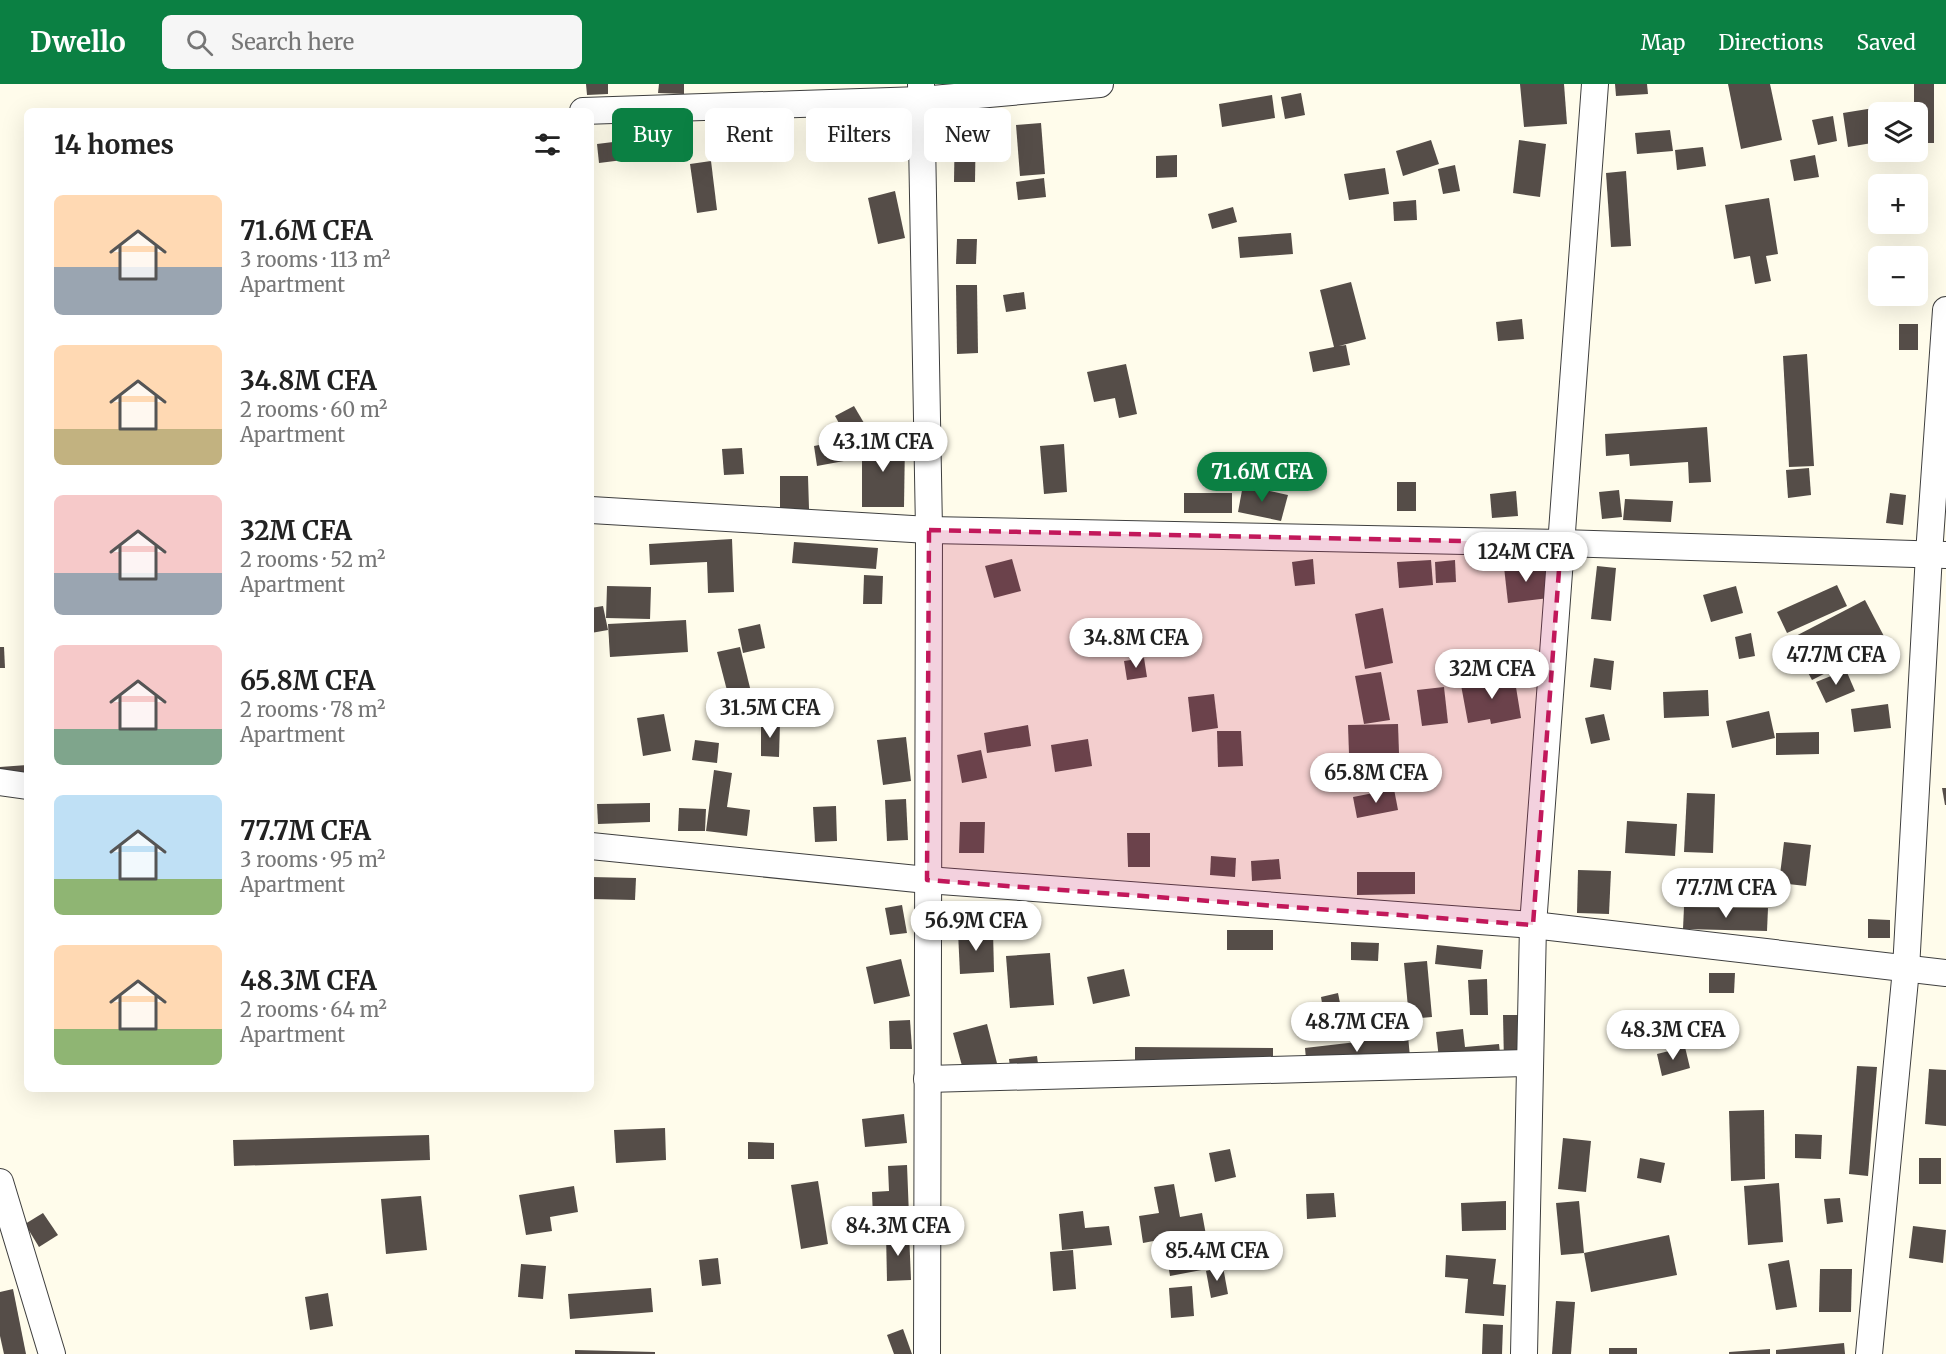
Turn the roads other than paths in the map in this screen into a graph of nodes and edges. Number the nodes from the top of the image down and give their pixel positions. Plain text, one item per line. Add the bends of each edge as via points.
1 (1100, 84) edge
2 (1595, 84) edge
3 (921, 92) edge
4 (594, 110) edge
5 (1946, 310) edge
6 (594, 510) edge
7 (928, 530) junction
8 (1561, 543) junction
9 (1938, 555) edge
10 (0, 782) edge
11 (24, 786) edge
12 (594, 846) edge
13 (927, 880) junction
14 (1533, 926) junction
15 (1906, 969) junction
16 (1946, 972) edge
17 (1530, 1063) junction
18 (927, 1079) junction
19 (0, 1182) edge
20 (52, 1354) edge
21 (927, 1354) edge
22 (1524, 1354) edge
23 (1869, 1354) edge

1 - 3 street
2 - 8 street
3 - 4 street
3 - 7 street
5 - 9 street
6 - 7 street
7 - 8 street
7 - 13 street
8 - 9 street
8 - 14 street
9 - 15 street
10 - 11 street
12 - 13 street
13 - 14 street
13 - 18 street
14 - 15 street
14 - 17 street
15 - 16 street
15 - 23 street
17 - 18 street
17 - 22 street
18 - 21 street
19 - 20 street

